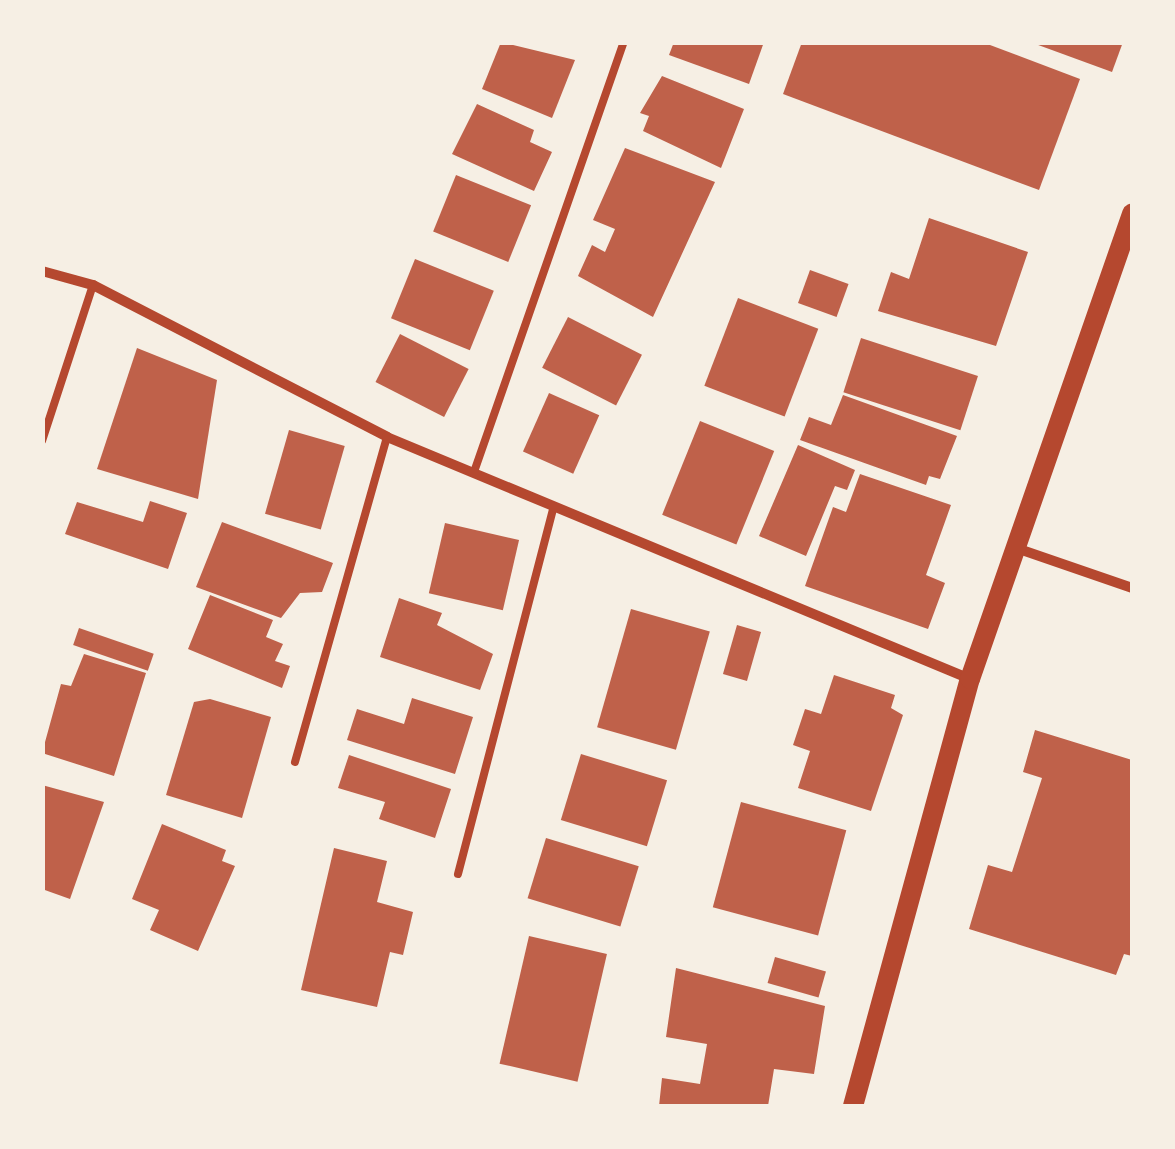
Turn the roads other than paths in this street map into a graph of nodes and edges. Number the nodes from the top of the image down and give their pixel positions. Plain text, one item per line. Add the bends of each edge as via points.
1 (624, 42) edge
2 (1132, 213) edge
3 (42, 272) edge
4 (93, 285) junction
5 (387, 437) junction
6 (42, 441) edge
7 (474, 472) junction
8 (554, 506) junction
9 (1015, 548) junction
10 (1132, 588) edge
11 (970, 679) junction
12 (295, 762) dead end
13 (458, 874) dead end
14 (853, 1106) edge

1 - 7 lane
2 - 9 main road
3 - 4 street
4 - 5 street
4 - 6 lane
5 - 7 street
5 - 12 lane
7 - 8 street
8 - 11 street
8 - 13 lane
9 - 10 street
9 - 11 main road
11 - 14 main road

